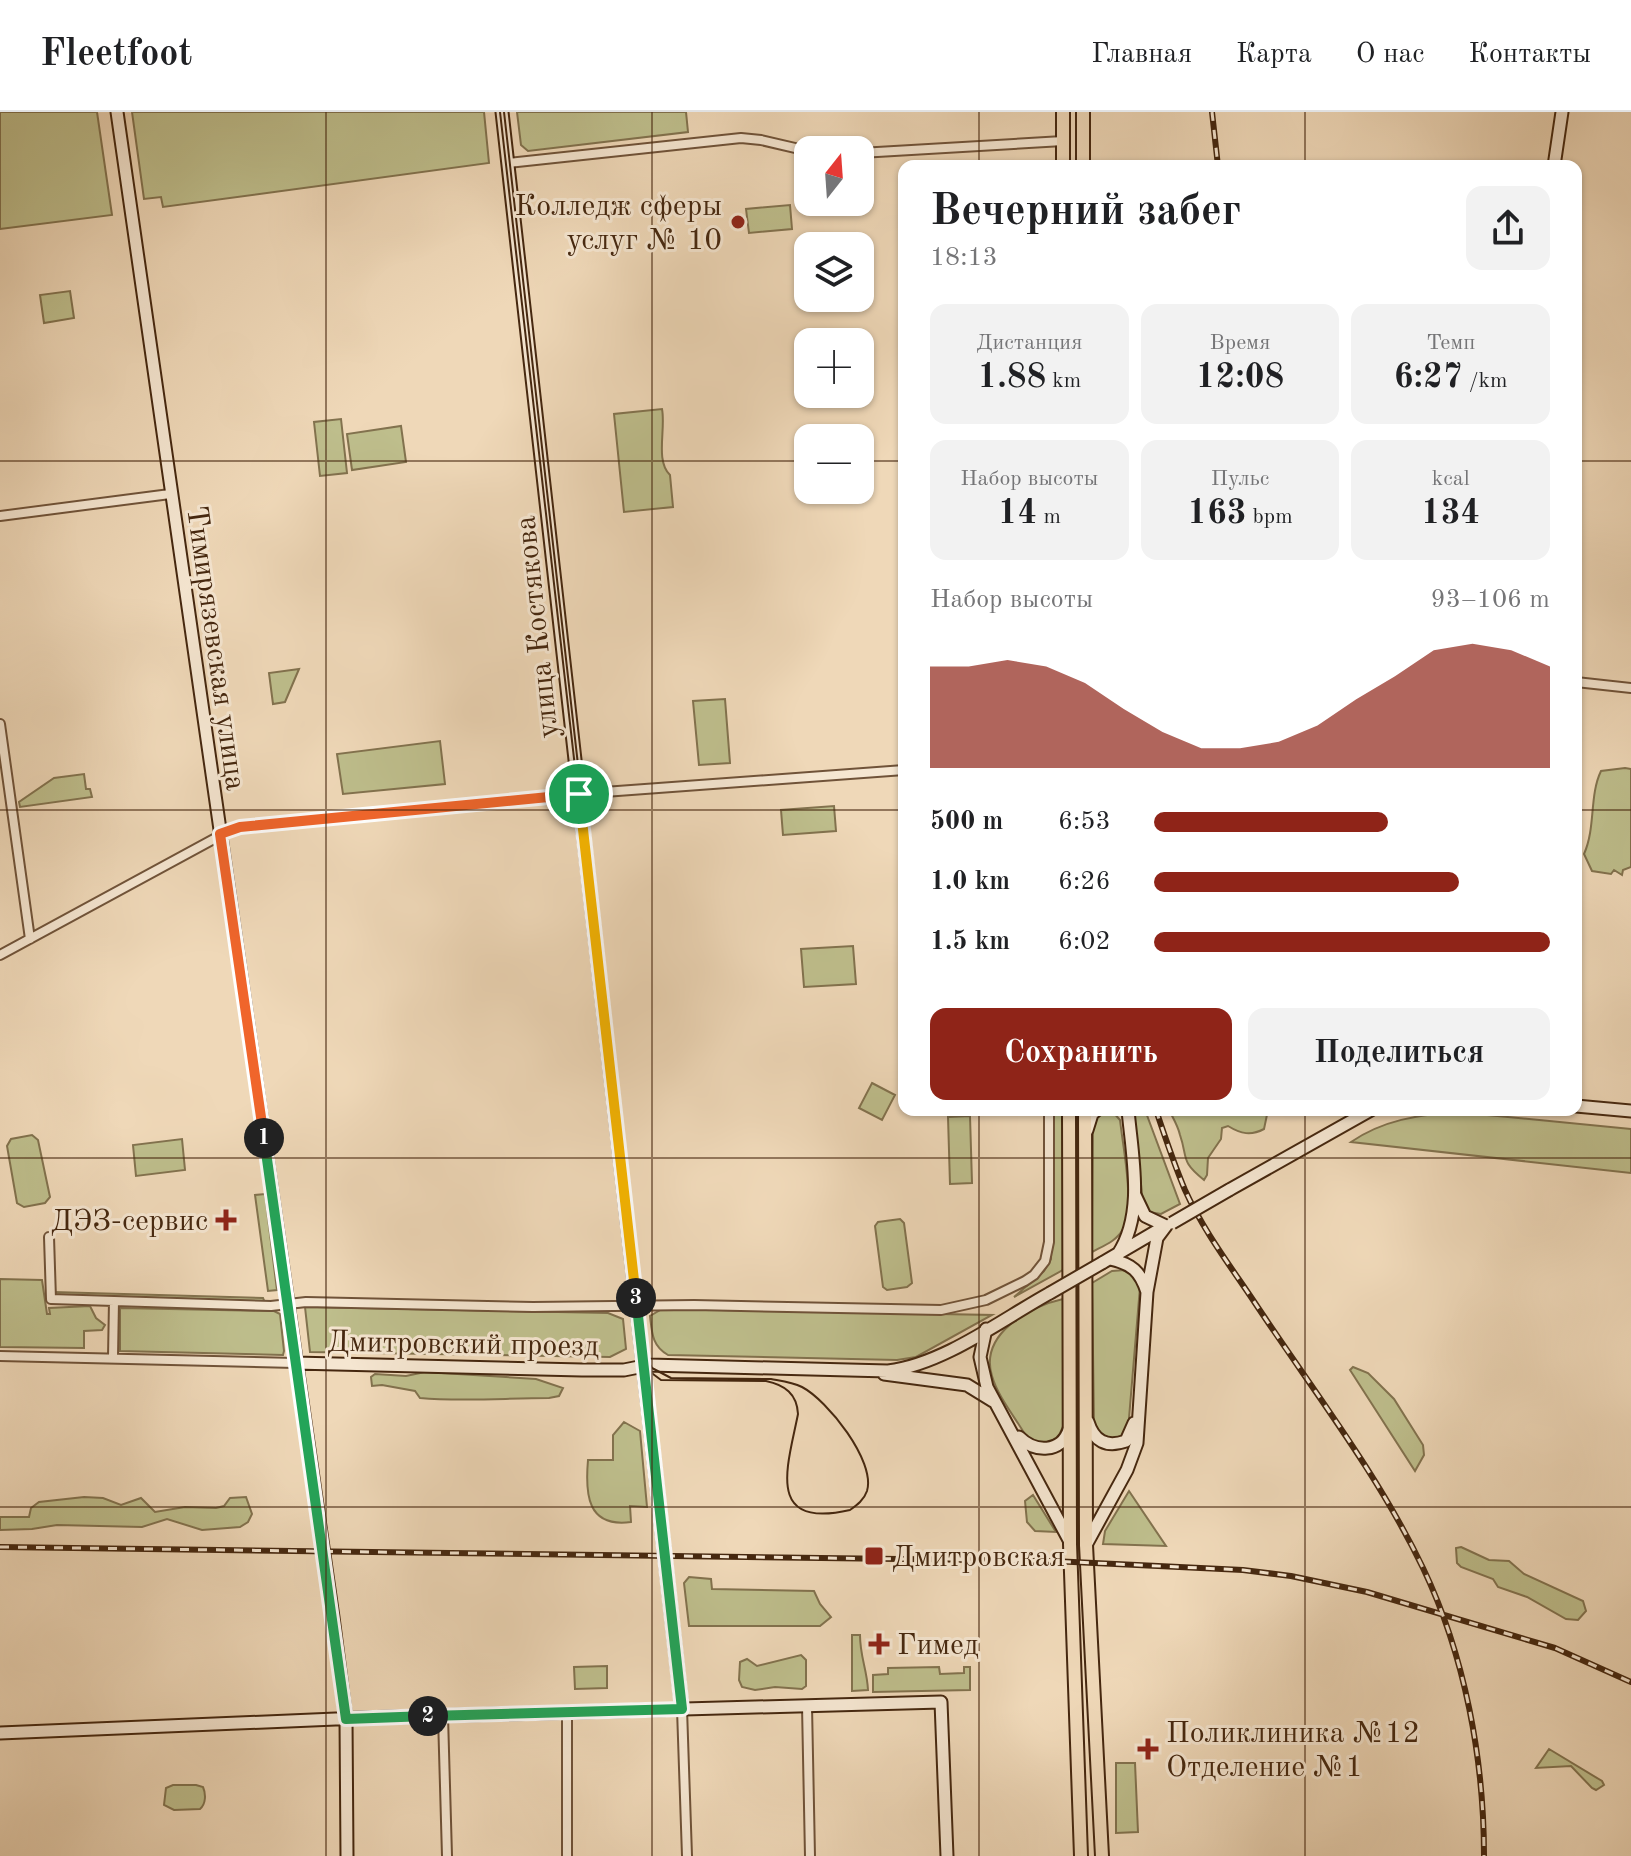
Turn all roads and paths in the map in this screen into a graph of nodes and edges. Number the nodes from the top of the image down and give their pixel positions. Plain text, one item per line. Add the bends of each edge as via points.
1 (117, 112) edge
2 (502, 112) edge
3 (1063, 112) edge
4 (1083, 112) edge
5 (1562, 112) edge
6 (1063, 141) junction
7 (794, 148) edge
8 (874, 152) edge
9 (1063, 160) edge
10 (1083, 160) edge
11 (1555, 160) edge
12 (508, 163) junction
13 (170, 494) junction
14 (0, 516) edge
15 (1582, 683) edge
16 (1631, 688) edge
17 (0, 724) edge
18 (898, 770) edge
19 (579, 794) junction
20 (220, 834) junction
21 (30, 939) junction
22 (0, 955) edge
23 (1582, 1107) edge
24 (1631, 1111) edge
25 (1049, 1116) edge
26 (1069, 1116) edge
27 (1085, 1116) edge
28 (1094, 1116) edge
29 (1122, 1116) edge
30 (1128, 1116) edge
31 (1360, 1116) edge
32 (1129, 1126) junction
33 (1085, 1147) junction
34 (1134, 1193) junction
35 (1169, 1224) junction
36 (49, 1237) dead end
37 (1110, 1258) junction
38 (1147, 1292) junction
39 (114, 1301) junction
40 (287, 1305) junction
41 (637, 1306) junction
42 (986, 1329) junction
43 (0, 1356) edge
44 (113, 1357) junction
45 (295, 1363) junction
46 (644, 1366) junction
47 (864, 1370) junction
48 (995, 1403) junction
49 (1138, 1407) junction
50 (1087, 1418) junction
51 (1070, 1421) junction
52 (1009, 1426) junction
53 (1070, 1544) junction
54 (1086, 1545) junction
55 (807, 1706) junction
56 (682, 1709) junction
57 (567, 1713) junction
58 (443, 1716) junction
59 (346, 1719) junction
60 (0, 1733) edge
61 (347, 1856) edge
62 (447, 1856) edge
63 (567, 1856) edge
64 (687, 1856) edge
65 (810, 1856) edge
66 (947, 1856) edge
67 (1081, 1856) edge
68 (1102, 1856) edge

1 - 13 main road, Тимирязевская улица
2 - 12 main road, улица Костякова
3 - 6 main road
4 - 10 main road
5 - 11 main road
6 - 8 street
6 - 9 main road
7 - 12 street via 741,138
12 - 19 main road, улица Костякова
13 - 14 street
13 - 20 main road, Тимирязевская улица
15 - 16 street
17 - 21 street
18 - 19 street
19 - 20 street via 240,827
19 - 41 main road, улица Костякова
20 - 21 street
20 - 40 main road, Тимирязевская улица
21 - 22 street
23 - 24 main road
25 - 41 street via 1048,1252 1034,1275 997,1296 936,1310
26 - 51 main road
27 - 33 main road
28 - 33 main road
29 - 32 main road
30 - 32 main road
31 - 35 main road, Дмитровский проезд, bridge
32 - 34 main road
33 - 50 main road
34 - 35 main road via 1145,1216
34 - 37 main road via 1130,1227
35 - 37 main road, Дмитровский проезд
35 - 38 main road via 1157,1238
36 - 39 street via 51,1299
37 - 38 main road via 1135,1268
37 - 42 main road, Дмитровский проезд, bridge
38 - 49 main road
39 - 40 street
39 - 44 street
40 - 41 street
40 - 45 main road, Тимирязевская улица
41 - 46 main road, улица Костякова
42 - 47 main road, Дмитровский проезд via 912,1367
42 - 48 main road via 981,1366
43 - 44 street, Дмитровский проезд
44 - 45 street, Дмитровский проезд
45 - 46 main road, Дмитровский проезд via 597,1371
45 - 59 main road, Тимирязевская улица
46 - 47 main road, Дмитровский проезд
46 - 56 main road, улица Костякова
47 - 48 main road via 967,1385
48 - 52 main road
49 - 50 main road via 1130,1436 1113,1445 1093,1436
49 - 54 main road via 1133,1457
50 - 54 main road
51 - 52 main road via 1061,1444 1046,1449 1026,1444
51 - 53 main road
52 - 53 main road
53 - 67 main road
54 - 68 main road
55 - 56 main road
55 - 65 street
55 - 66 main road via 941,1702
56 - 57 main road
56 - 64 street
57 - 58 main road
57 - 63 street
58 - 59 main road
58 - 62 street
59 - 60 main road
59 - 61 main road, Тимирязевская улица

